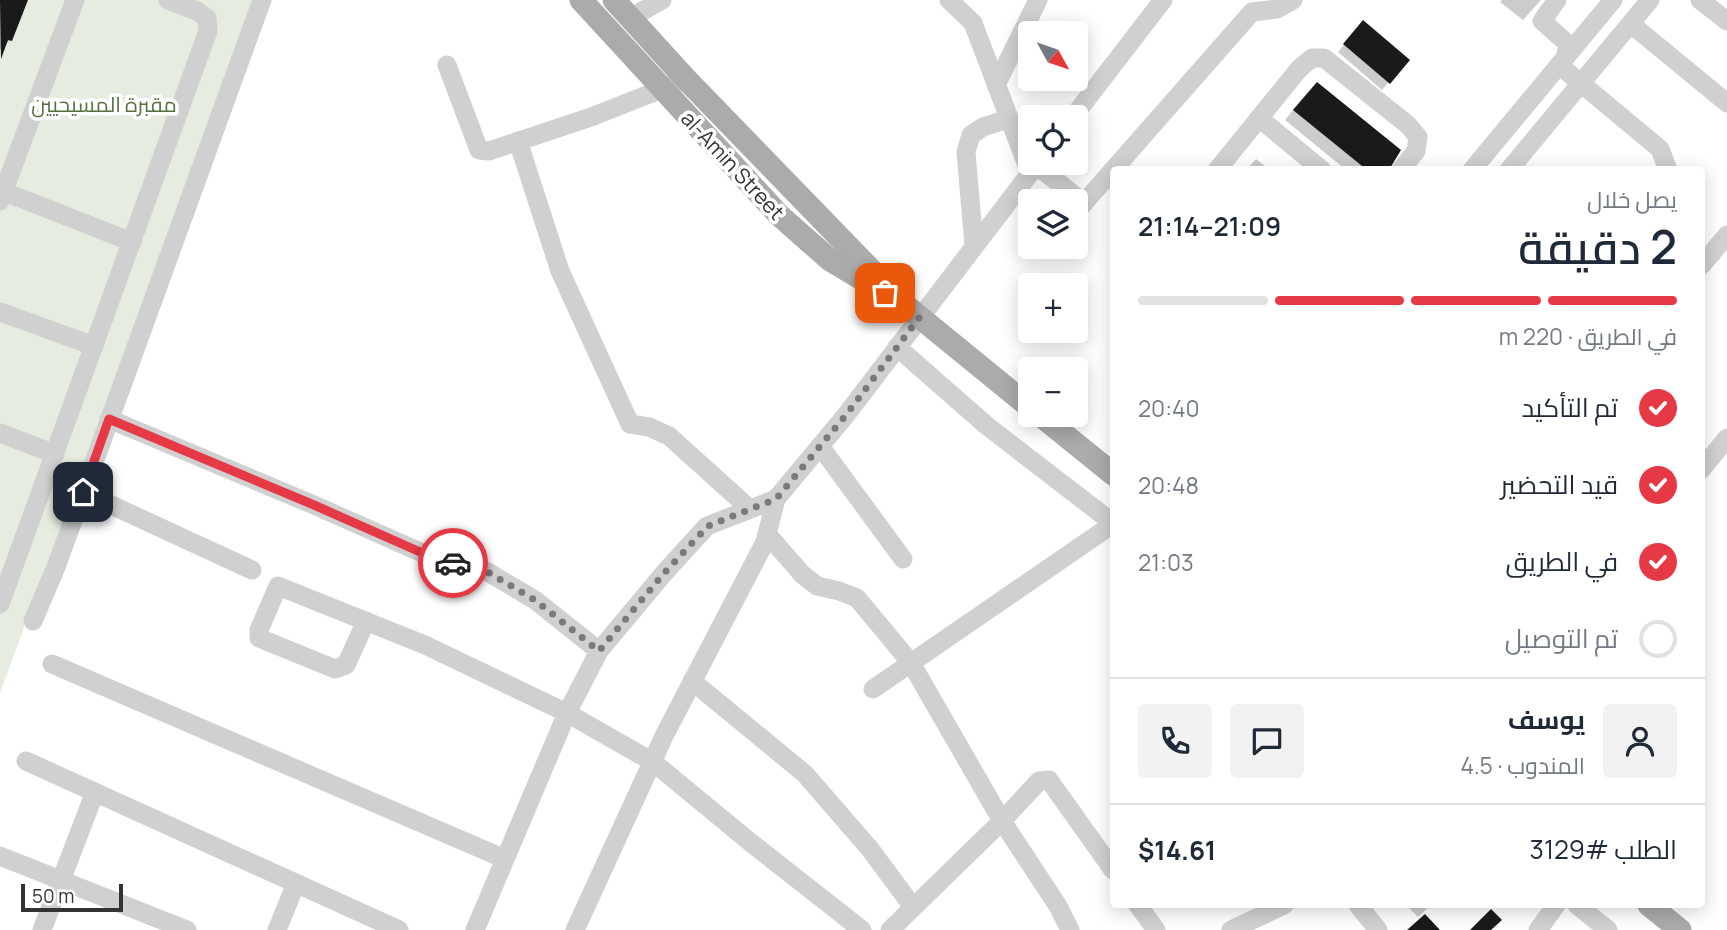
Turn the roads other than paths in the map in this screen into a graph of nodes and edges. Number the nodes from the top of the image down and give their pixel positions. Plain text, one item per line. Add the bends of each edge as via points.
1 (75, 0) edge
2 (168, 0) edge
3 (262, 0) edge
4 (581, 0) edge
5 (614, 0) edge
6 (663, 0) edge
7 (949, 0) edge
8 (1038, 0) edge
9 (1163, 0) edge
10 (1293, 0) edge
11 (1557, 0) edge
12 (1613, 0) edge
13 (1650, 0) edge
14 (1700, 0) edge
15 (630, 18) junction
16 (1727, 21) edge
17 (1630, 23) junction
18 (1562, 60) junction
19 (447, 65) dead end
20 (685, 78) junction
21 (1580, 83) junction
22 (996, 85) junction
23 (663, 90) junction
24 (1727, 103) edge
25 (1082, 105) edge
26 (1259, 118) junction
27 (1008, 119) junction
28 (1018, 137) edge
29 (518, 141) junction
30 (1116, 166) edge
31 (1220, 166) edge
32 (1317, 166) edge
33 (1404, 166) edge
34 (1475, 166) edge
35 (1512, 166) edge
36 (1666, 166) edge
37 (1110, 173) edge
38 (1029, 175) edge
39 (1044, 175) edge
40 (1060, 189) edge
41 (1, 194) edge
42 (1088, 198) edge
43 (1727, 235) edge
44 (132, 242) junction
45 (974, 246) junction
46 (1705, 262) edge
47 (0, 312) edge
48 (913, 312) junction
49 (94, 346) junction
50 (897, 346) junction
51 (1018, 397) edge
52 (109, 419) junction
53 (1055, 427) edge
54 (0, 433) edge
55 (1727, 438) edge
56 (820, 446) junction
57 (55, 454) junction
58 (1705, 465) edge
59 (1110, 472) edge
60 (83, 492) junction
61 (776, 499) junction
62 (749, 508) junction
63 (1110, 522) edge
64 (1110, 526) edge
65 (767, 534) junction
66 (9, 551) edge
67 (903, 559) dead end
68 (252, 570) dead end
69 (0, 604) edge
70 (33, 621) dead end
71 (366, 621) junction
72 (599, 651) junction
73 (911, 663) junction
74 (52, 664) dead end
75 (692, 681) junction
76 (873, 689) dead end
77 (568, 713) junction
78 (26, 761) dead end
79 (653, 762) junction
80 (95, 792) junction
81 (1002, 821) junction
82 (0, 856) edge
83 (505, 859) junction
84 (1110, 866) edge
85 (62, 879) junction
86 (296, 883) junction
87 (913, 907) junction
88 (1140, 908) edge
89 (1277, 908) edge
90 (1360, 908) edge
91 (1554, 908) edge
92 (1581, 908) edge
93 (1653, 908) edge
94 (1255, 918) edge
95 (42, 930) edge
96 (187, 930) edge
97 (277, 930) edge
98 (399, 930) edge
99 (475, 930) edge
100 (575, 930) edge
101 (862, 930) edge
102 (890, 930) edge
103 (1070, 930) edge
104 (1156, 930) edge
105 (1231, 930) edge
106 (1378, 930) edge
107 (1538, 930) edge
108 (1608, 930) edge
109 (1680, 930) edge

1 - 41 street
2 - 44 street via 198,11 207,18 208,31
3 - 52 street
4 - 23 main road, al-Amin Street
5 - 15 main road, al-Amin Street
6 - 15 street
7 - 22 street via 973,23
8 - 22 street
9 - 25 street
10 - 30 street via 1277,9 1252,12
11 - 18 street via 1542,21 1568,44
12 - 18 street
13 - 17 street
14 - 16 street
15 - 20 main road, al-Amin Street
17 - 21 street
17 - 24 street
18 - 21 street
18 - 34 street
19 - 29 street via 479,150
20 - 23 street
20 - 48 main road, al-Amin Street
21 - 35 street
21 - 36 street via 1660,149
22 - 27 street
23 - 29 street
23 - 48 main road, al-Amin Street via 789,224 830,260
26 - 31 street
26 - 32 street
26 - 33 street via 1299,69 1312,58 1324,58 1418,138 1416,151
27 - 28 street
27 - 45 street via 971,135 966,152
29 - 62 street via 560,271 630,424 669,436
37 - 42 street
38 - 45 street
39 - 40 street
41 - 44 street
43 - 46 street
44 - 49 street
45 - 48 street
47 - 49 street
48 - 50 street
48 - 51 main road, al-Amin Street
49 - 57 street
50 - 56 street
50 - 63 street via 986,425
52 - 60 street
52 - 72 street via 436,559 486,571 535,600
53 - 59 main road
54 - 57 street
55 - 58 street
56 - 61 street
56 - 67 street
57 - 66 street
60 - 68 street
60 - 70 street
61 - 62 street
61 - 65 street
62 - 72 street via 708,526
64 - 73 street
65 - 73 street via 817,586 856,598
65 - 75 street
66 - 69 street
71 - 71 street via 278,586 259,638 342,668
71 - 77 street
72 - 77 street
73 - 76 street
73 - 81 street
74 - 83 street
75 - 79 street
75 - 87 street via 805,774
77 - 79 street
77 - 83 street
78 - 80 street
79 - 100 street
79 - 101 street
80 - 85 street
80 - 86 street
81 - 84 street via 1039,781 1049,780
81 - 87 street
81 - 103 street
82 - 85 street
83 - 99 street
85 - 95 street
85 - 96 street
86 - 97 street
86 - 98 street
87 - 102 street
88 - 104 street
89 - 94 street
90 - 106 street
91 - 107 street
92 - 108 street
93 - 109 main road
94 - 105 street

